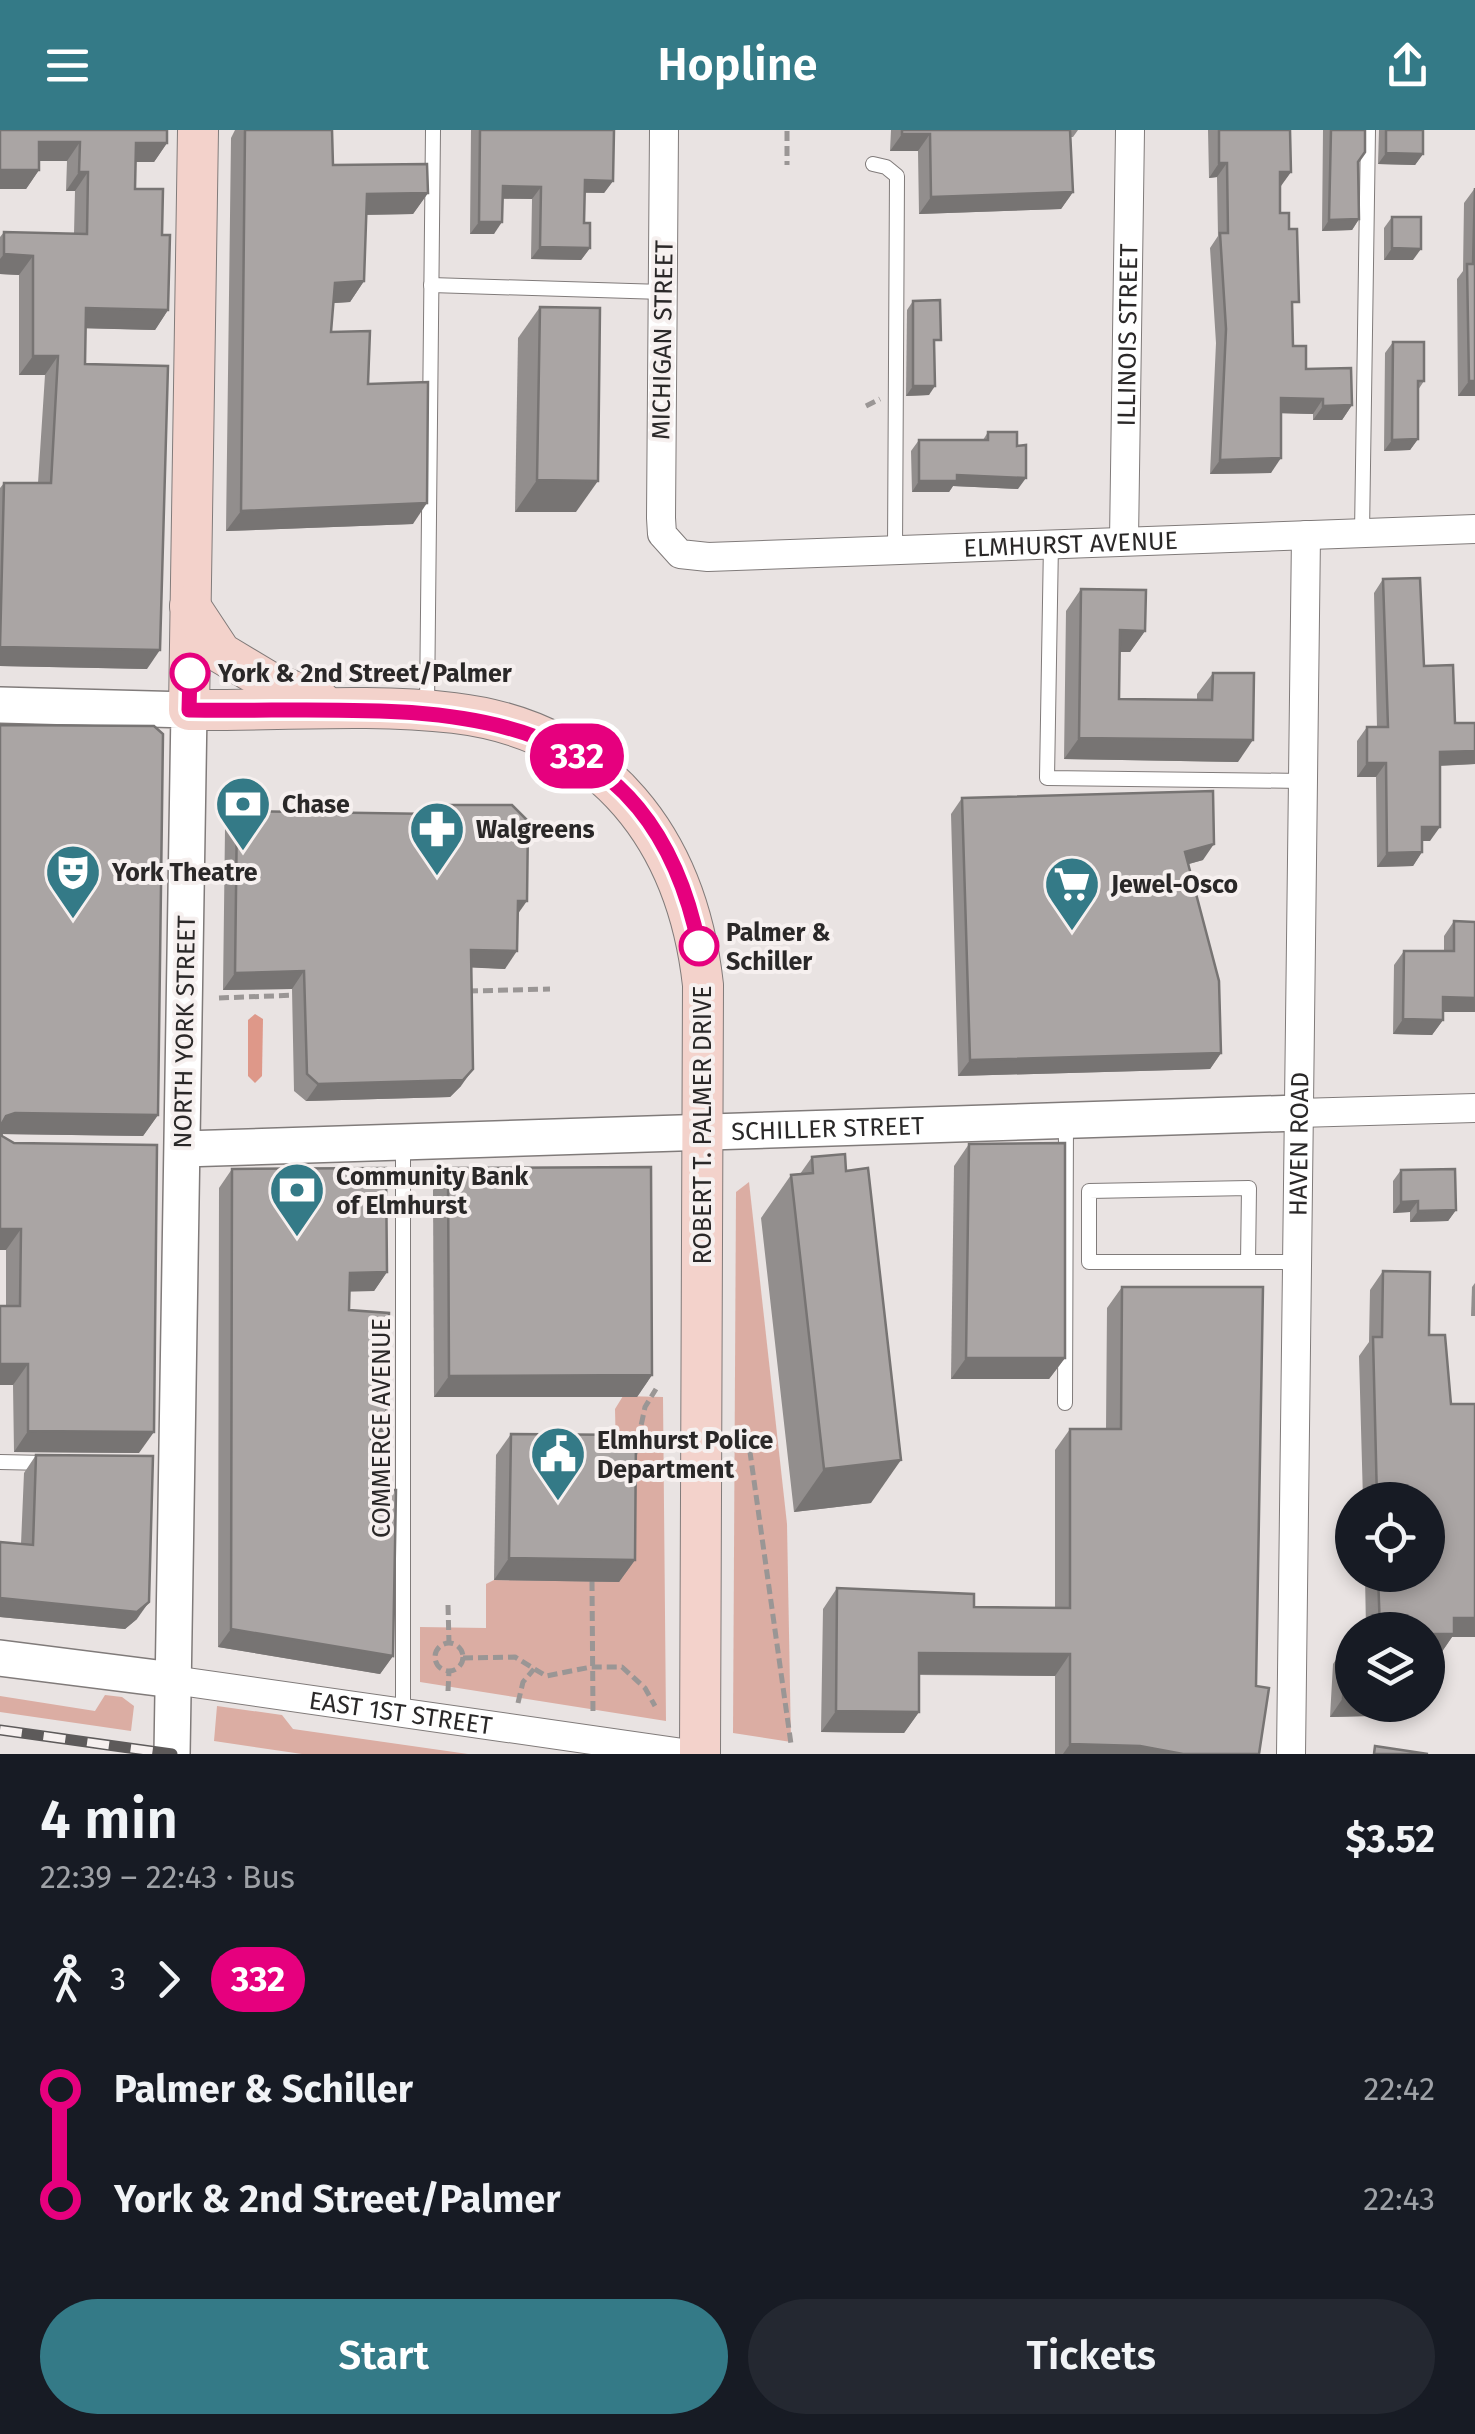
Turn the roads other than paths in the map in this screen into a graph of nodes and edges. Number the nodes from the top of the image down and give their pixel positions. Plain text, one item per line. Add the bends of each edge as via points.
1 (198, 130) edge
2 (433, 130) edge
3 (664, 130) edge
4 (1130, 130) edge
5 (1368, 130) edge
6 (873, 164) dead end
7 (431, 285) junction
8 (663, 292) junction
9 (1475, 529) edge
10 (1362, 533) junction
11 (1306, 535) junction
12 (1124, 540) junction
13 (1051, 544) junction
14 (671, 548) joint
15 (895, 550) junction
16 (190, 606) junction
17 (0, 705) edge
18 (189, 710) junction
19 (347, 711) junction
20 (427, 712) junction
21 (1303, 781) junction
22 (1475, 1108) edge
23 (1298, 1113) junction
24 (1066, 1119) junction
25 (702, 1131) junction
26 (403, 1143) junction
27 (182, 1149) junction
28 (1089, 1191) junction
29 (1066, 1192) junction
30 (1248, 1262) junction
31 (1296, 1262) junction
32 (1065, 1403) dead end
33 (0, 1462) edge
34 (55, 1463) edge
35 (0, 1658) edge
36 (173, 1680) junction
37 (403, 1714) junction
38 (172, 1754) edge
39 (690, 1754) edge
40 (700, 1754) edge
41 (1291, 1754) edge

1 - 16 main road, NORTH YORK STREET
2 - 7 lane
3 - 8 street, MICHIGAN STREET
4 - 12 street, ILLINOIS STREET
5 - 10 lane
6 - 15 lane via 898,176
7 - 8 lane
7 - 20 lane
8 - 14 street, MICHIGAN STREET via 660,518
9 - 10 street, ELMHURST AVENUE
10 - 11 street, ELMHURST AVENUE
11 - 12 street, ELMHURST AVENUE
11 - 21 street, HAVEN ROAD
12 - 13 street, ELMHURST AVENUE
13 - 15 street, ELMHURST AVENUE
13 - 21 lane via 1047,778
14 - 15 street, ELMHURST AVENUE via 708,557
16 - 18 main road, NORTH YORK STREET
16 - 19 main road via 221,653 270,683
17 - 18 street
18 - 19 main road, ROBERT T. PALMER DRIVE
18 - 27 street, NORTH YORK STREET
19 - 20 main road, ROBERT T. PALMER DRIVE
20 - 25 main road, ROBERT T. PALMER DRIVE via 483,718 562,747 593,766 646,819 683,888 698,946
21 - 23 street, HAVEN ROAD
22 - 23 street, SCHILLER STREET
23 - 24 street, SCHILLER STREET
23 - 31 street, HAVEN ROAD
24 - 25 street, SCHILLER STREET
24 - 29 lane
25 - 26 street, SCHILLER STREET
25 - 40 main road, ROBERT T. PALMER DRIVE
26 - 27 street, SCHILLER STREET
26 - 37 lane, COMMERCE AVENUE
27 - 36 street, NORTH YORK STREET via 170,1464
28 - 29 lane
28 - 30 lane via 1089,1262
28 - 30 lane via 1248,1188
29 - 32 lane
30 - 31 lane
31 - 41 street, HAVEN ROAD
33 - 34 lane
35 - 36 street
36 - 37 street, EAST 1ST STREET
36 - 38 street, NORTH YORK STREET
37 - 39 street, EAST 1ST STREET

